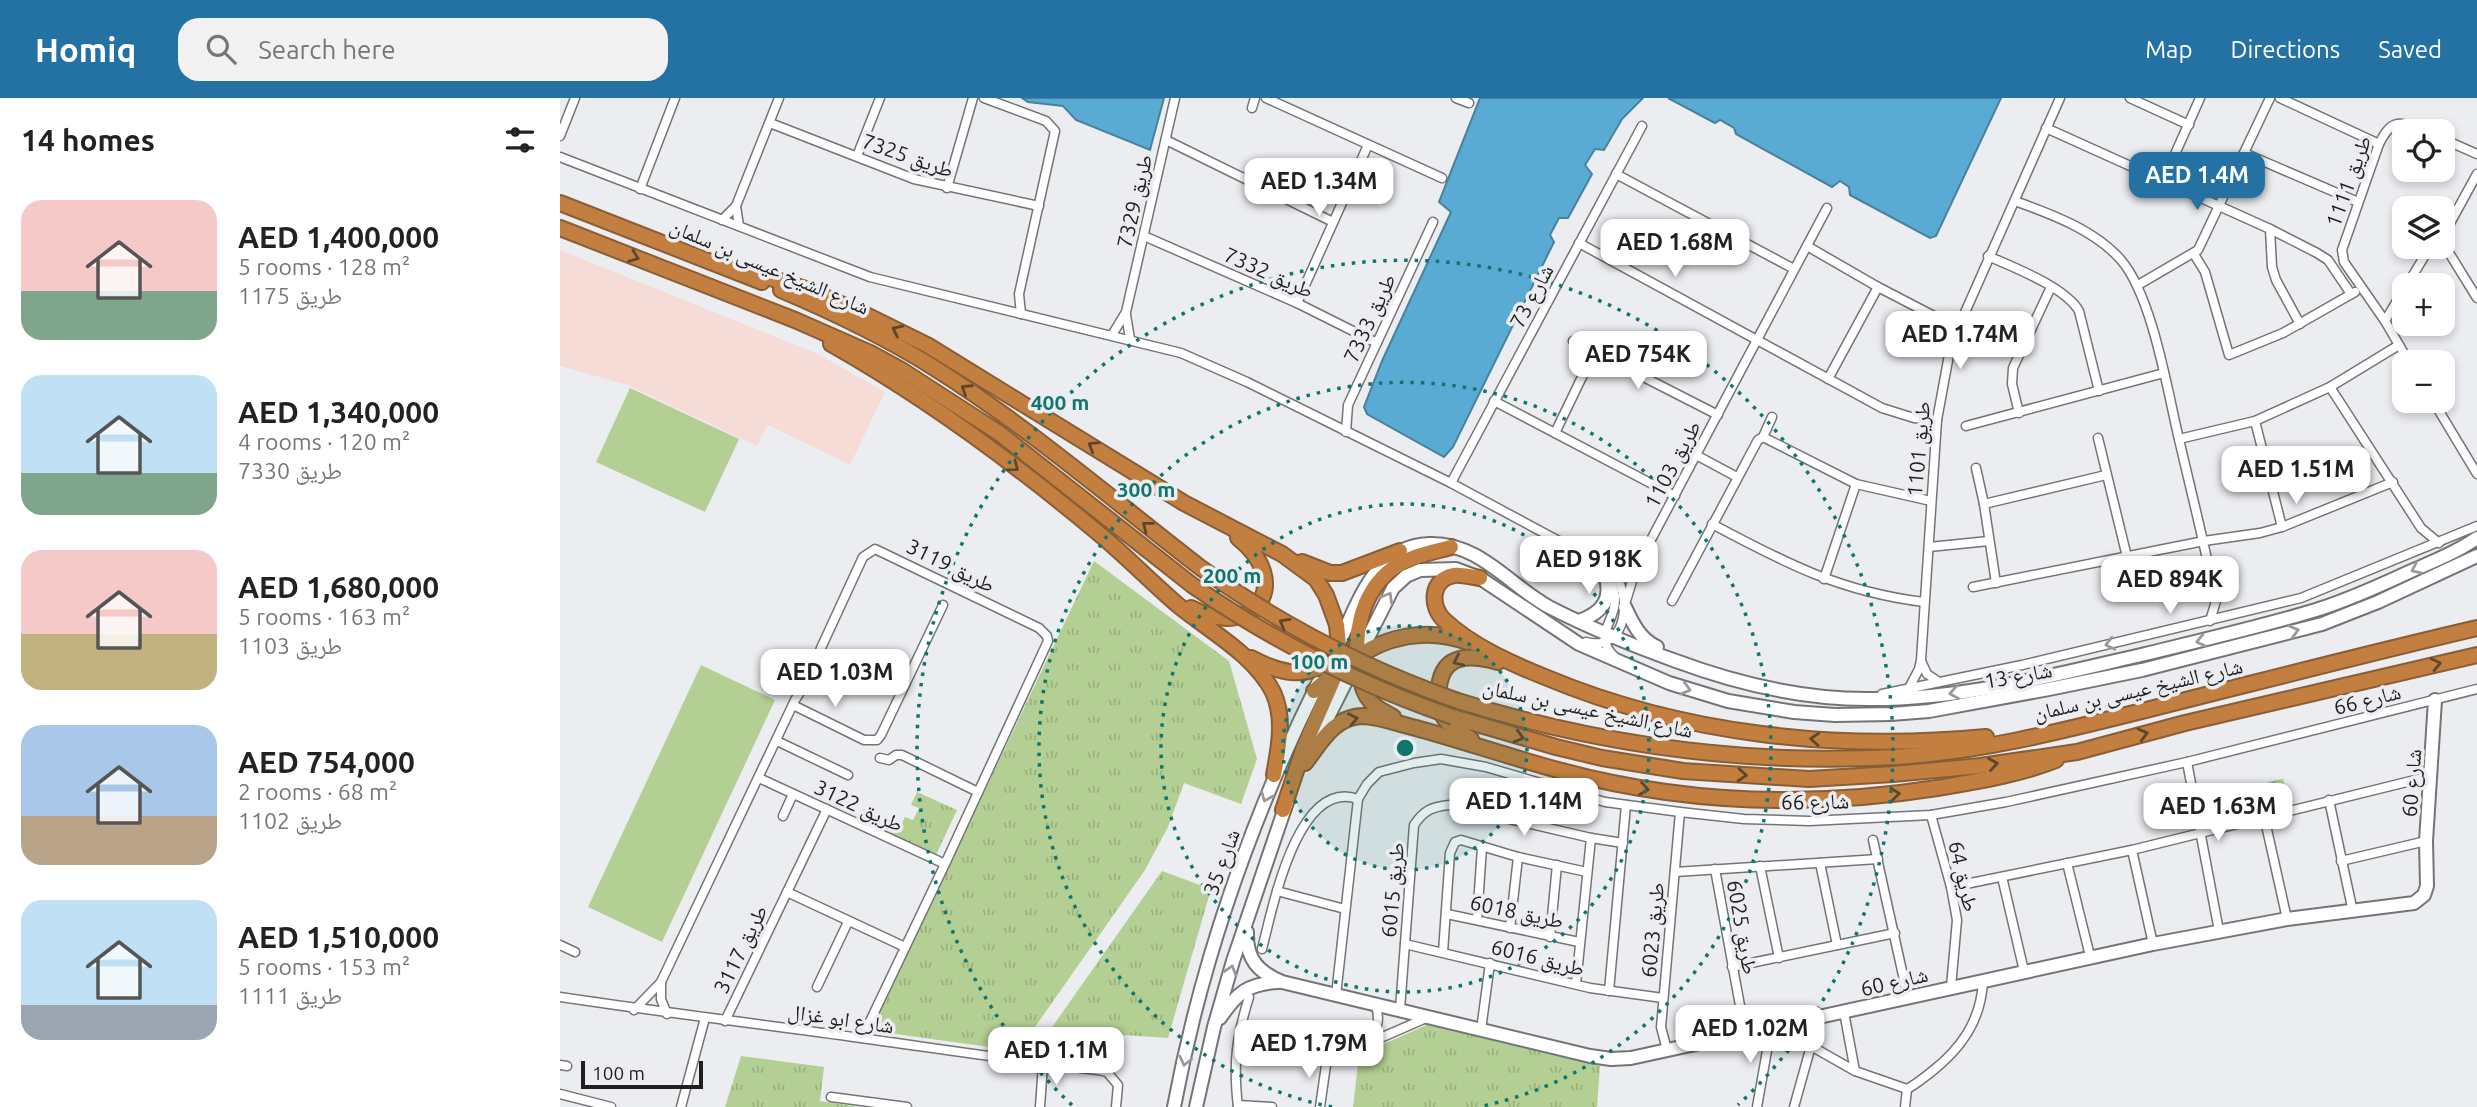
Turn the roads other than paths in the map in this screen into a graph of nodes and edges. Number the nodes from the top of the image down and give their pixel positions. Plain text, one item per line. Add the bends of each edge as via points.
1 (575, 98) edge
2 (675, 98) edge
3 (779, 98) edge
4 (880, 98) edge
5 (973, 98) edge
6 (984, 98) edge
7 (1175, 98) edge
8 (1255, 98) edge
9 (1266, 98) edge
10 (1456, 98) edge
11 (2060, 98) edge
12 (2130, 98) edge
13 (2200, 98) edge
14 (2270, 98) edge
15 (2280, 98) edge
16 (1469, 103) dead end
17 (1252, 107) dead end
18 (770, 122) junction
19 (2392, 124) edge
20 (2189, 125) junction
21 (1642, 126) dead end
22 (2046, 128) junction
23 (560, 136) edge
24 (1166, 140) junction
25 (2379, 144) junction
26 (2455, 144) edge
27 (1368, 145) junction
28 (2244, 153) junction
29 (2477, 154) edge
30 (857, 156) junction
31 (560, 157) edge
32 (1616, 174) junction
33 (2477, 174) edge
34 (1442, 178) dead end
35 (2163, 181) junction
36 (947, 188) junction
37 (640, 189) junction
38 (2015, 201) junction
39 (2358, 202) junction
40 (560, 203) edge
41 (736, 206) junction
42 (1039, 206) junction
43 (2220, 207) junction
44 (1827, 208) dead end
45 (2455, 214) edge
46 (722, 220) junction
47 (1333, 222) junction
48 (1433, 222) dead end
49 (738, 226) junction
50 (2270, 229) junction
51 (564, 230) edge
52 (1144, 236) junction
53 (1579, 243) junction
54 (1807, 246) junction
55 (2194, 254) junction
56 (1989, 257) junction
57 (2453, 259) edge
58 (1794, 269) junction
59 (753, 278) junction
60 (2138, 285) junction
61 (1878, 288) junction
62 (2051, 288) junction
63 (2362, 288) junction
64 (2475, 292) edge
65 (1019, 294) junction
66 (2351, 294) junction
67 (1297, 303) junction
68 (2392, 310) edge
69 (1007, 311) junction
70 (1126, 312) junction
71 (1021, 314) junction
72 (795, 320) junction
73 (2385, 321) junction
74 (2300, 324) junction
75 (1957, 328) junction
76 (1112, 335) junction
77 (1130, 339) junction
78 (1573, 341) dead end
79 (1757, 341) junction
80 (1377, 343) junction
81 (2399, 345) junction
82 (2402, 350) edge
83 (1594, 352) junction
84 (2164, 373) junction
85 (1828, 379) junction
86 (2330, 387) junction
87 (2099, 391) junction
88 (1494, 401) junction
89 (1348, 405) junction
90 (2019, 413) junction
91 (2439, 413) edge
92 (1718, 415) junction
93 (1772, 417) dead end
94 (1937, 421) junction
95 (2255, 421) junction
96 (1331, 424) junction
97 (1966, 426) dead end
98 (1346, 432) junction
99 (1555, 433) junction
100 (1763, 437) junction
101 (2098, 438) dead end
102 (2179, 439) junction
103 (1696, 455) junction
104 (1976, 468) dead end
105 (2477, 474) edge
106 (2106, 475) junction
107 (1737, 477) junction
108 (2393, 482) junction
109 (1451, 483) junction
110 (1856, 484) junction
111 (1675, 496) junction
112 (1931, 500) junction
113 (1984, 503) junction
114 (1214, 519) junction
115 (1712, 524) junction
116 (2477, 526) edge
117 (2282, 527) junction
118 (2421, 528) junction
119 (2477, 538) edge
120 (1989, 541) junction
121 (2204, 541) junction
122 (2439, 543) junction
123 (1451, 547) junction
124 (1929, 547) junction
125 (1400, 551) junction
126 (2416, 552) junction
127 (1282, 554) junction
128 (1586, 554) junction
129 (2127, 556) junction
130 (2477, 556) edge
131 (1605, 575) junction
132 (1480, 578) junction
133 (1150, 579) junction
134 (1824, 579) junction
135 (1996, 583) junction
136 (1973, 587) dead end
137 (1672, 601) dead end
138 (2217, 601) junction
139 (1924, 602) junction
140 (943, 605) dead end
141 (1625, 607) junction
142 (2234, 615) junction
143 (1579, 621) junction
144 (2210, 621) junction
145 (2477, 628) edge
146 (1561, 632) junction
147 (1608, 637) junction
148 (1360, 646) junction
149 (1231, 647) junction
150 (1485, 648) junction
151 (2477, 655) edge
152 (1336, 658) junction
153 (1921, 660) junction
154 (1623, 664) junction
155 (1523, 668) junction
156 (1939, 682) junction
157 (1750, 685) junction
158 (1909, 688) junction
159 (2477, 689) edge
160 (1314, 691) joint
161 (1864, 699) junction
162 (2435, 700) junction
163 (793, 705) junction
164 (2078, 727) junction
165 (1439, 734) junction
166 (777, 741) junction
167 (2077, 752) junction
168 (1503, 755) junction
169 (880, 758) dead end
170 (2186, 762) junction
171 (1305, 763) junction
172 (848, 775) dead end
173 (1275, 775) junction
174 (2431, 776) junction
175 (759, 778) junction
176 (978, 792) junction
177 (793, 794) junction
178 (1358, 799) junction
179 (2329, 800) junction
180 (1626, 805) junction
181 (827, 809) junction
182 (1283, 810) junction
183 (1680, 812) junction
184 (1931, 815) junction
185 (783, 816) dead end
186 (2264, 816) junction
187 (2201, 832) junction
188 (1591, 838) junction
189 (1873, 839) dead end
190 (2426, 841) junction
191 (1623, 843) junction
192 (1482, 847) junction
193 (2132, 849) junction
194 (1518, 856) junction
195 (1878, 859) junction
196 (2341, 861) junction
197 (1820, 863) junction
198 (2067, 863) junction
199 (945, 864) junction
200 (1557, 865) junction
201 (1760, 866) junction
202 (1715, 869) junction
203 (1587, 872) junction
204 (1675, 872) junction
205 (2002, 877) junction
206 (1951, 887) junction
207 (1277, 891) junction
208 (787, 892) junction
209 (1345, 909) junction
210 (2353, 912) junction
211 (1447, 914) junction
212 (1247, 918) junction
213 (2287, 919) junction
214 (1477, 920) junction
215 (848, 922) junction
216 (1510, 928) junction
217 (2219, 931) junction
218 (1895, 933) junction
219 (1550, 937) junction
220 (1579, 942) junction
221 (1405, 944) junction
222 (2153, 944) junction
223 (1837, 945) junction
224 (560, 946) edge
225 (905, 947) junction
226 (1262, 949) dead end
227 (575, 952) dead end
228 (1443, 952) junction
229 (2090, 956) junction
230 (1779, 958) junction
231 (1490, 963) junction
232 (1732, 967) junction
233 (2024, 971) junction
234 (1983, 981) junction
235 (662, 982) junction
236 (1282, 982) junction
237 (1576, 984) junction
238 (817, 987) dead end
239 (1951, 987) junction
240 (1609, 991) junction
241 (1336, 995) junction
242 (560, 997) edge
243 (1249, 997) dead end
244 (1664, 998) junction
245 (1908, 998) junction
246 (1375, 1004) junction
247 (634, 1010) junction
248 (1400, 1010) junction
249 (1844, 1012) junction
250 (667, 1014) junction
251 (1429, 1017) junction
252 (705, 1018) junction
253 (725, 1021) junction
254 (1794, 1023) junction
255 (1214, 1027) junction
256 (1771, 1028) junction
257 (1481, 1030) junction
258 (1745, 1033) junction
259 (862, 1038) junction
260 (1280, 1041) dead end
261 (1371, 1041) junction
262 (1811, 1046) junction
263 (1667, 1049) junction
264 (1326, 1058) junction
265 (1043, 1065) junction
266 (1855, 1071) junction
267 (1907, 1089) junction
268 (560, 1094) edge
269 (831, 1097) dead end
270 (1173, 1104) edge
271 (597, 1105) edge
272 (870, 1105) edge
273 (1238, 1106) edge
274 (611, 1107) edge
275 (681, 1107) edge
276 (907, 1107) edge
277 (1040, 1107) edge
278 (1115, 1107) edge
279 (1196, 1107) edge
280 (1272, 1107) edge
281 (1320, 1107) edge
282 (1757, 1107) edge
283 (1794, 1107) edge
284 (1905, 1107) edge

1 - 23 street
2 - 37 street
3 - 18 street
4 - 30 street
5 - 36 street
6 - 42 street via 1053,127
7 - 24 street, طريق 7329
8 - 17 street
9 - 27 street
10 - 16 street
11 - 22 street, طريق 1101
12 - 20 street
13 - 20 street
14 - 28 street
15 - 25 street
18 - 30 street, طريق 7325
18 - 41 street
19 - 25 street, طريق 1111
20 - 35 street
21 - 32 street, شارع 73
22 - 35 street
22 - 38 street, طريق 1101
24 - 47 street
24 - 52 street, طريق 7329
25 - 39 street, طريق 1111
26 - 29 street
27 - 34 street
27 - 47 street
28 - 39 street
28 - 43 street
30 - 36 street, طريق 7325
31 - 37 street
32 - 53 street, شارع 73
32 - 58 street
33 - 45 street
35 - 43 street
36 - 42 street, طريق 7325
37 - 46 street
38 - 56 street, طريق 1101
38 - 60 street via 2091,236 2120,259
39 - 63 street, طريق 1111 via 2342,250 2344,262
40 - 59 highway, شارع الشيخ عيسى بن سلمان
41 - 46 street
41 - 49 street
42 - 65 street
43 - 50 street
43 - 55 street
44 - 54 street, طريق 1103
46 - 49 street
47 - 67 street
48 - 80 street, طريق 7333
49 - 69 street via 870,277
50 - 66 street via 2328,260
50 - 74 street via 2276,280
51 -> 72 highway, شارع الشيخ عيسى بن سلمان
52 - 67 street, طريق 7332
52 - 70 street, طريق 7329
53 - 79 street
53 - 88 street, شارع 73
54 - 58 street, طريق 1103
54 - 61 street
55 - 60 street
55 - 74 street via 2205,272 2229,355
56 - 62 street
56 - 75 street, طريق 1101
57 - 64 street
58 - 79 street, طريق 1103
114 -> 59 highway via 927,345 819,294 769,278
164 -> 59 highway, شارع الشيخ عيسى بن سلمان, bridge via 1897,757 1750,757 1685,751 1573,730 1458,701 1378,670 1246,601 952,379 876,335
60 - 84 street
61 - 75 street
61 - 85 street
62 - 87 street via 2070,299 2079,311
62 - 90 street via 2013,368
63 - 66 street
63 - 73 street, طريق 1111
65 - 69 street
65 - 71 street
66 - 74 street
67 - 80 street, طريق 7332
68 - 73 street
69 - 71 street
70 - 76 street, طريق 7329
70 - 77 street, طريق 7329
71 - 76 street
72 -> 133 highway via 935,408 1051,495
72 -> 167 highway, شارع الشيخ عيسى بن سلمان, bridge via 870,353 968,411 1224,607 1374,687 1453,717 1602,758 1742,776 1809,779 1893,774
73 - 81 street, طريق 1111
75 - 94 street, طريق 1101
76 - 77 street
77 - 96 street via 1181,353
78 - 83 street
79 - 85 street
79 - 92 street, طريق 1103
80 - 89 street, طريق 7333
81 - 82 street, طريق 1111
81 - 86 street
83 - 92 street
83 - 99 street
84 - 87 street
84 - 102 street
85 - 94 street via 1892,412
86 - 95 street
86 - 108 street
87 - 90 street
88 - 99 street
88 - 109 street, شارع 73
89 - 96 street
89 - 98 street, طريق 7333
90 - 97 street
91 - 105 street
92 - 103 street, طريق 1103
93 - 100 street
94 - 112 street, طريق 1101
95 - 102 street
95 - 117 street
96 - 98 street
98 - 109 street
99 - 111 street
100 - 107 street
100 - 110 street
101 - 106 street
102 - 121 street
103 - 107 street
103 - 111 street, طريق 1103
104 - 113 street
106 - 113 street
106 - 129 street
107 - 115 street
108 - 117 street
108 - 118 street
109 - 128 street
110 - 112 street
110 - 134 street
111 - 141 street, طريق 1103 via 1636,568
112 - 124 street, طريق 1101
113 - 120 street
114 - 127 highway
114 - 133 highway via 1249,546 1260,562 1265,584 1257,609 1240,618 1213,617 1191,608
115 - 134 street
115 - 137 street
116 - 122 street
117 - 121 street
118 - 122 street
118 - 126 street
119 -> 161 street, شارع 13 via 2363,592 2234,633 2048,677 1931,697
120 - 124 street
120 - 135 street
121 - 129 street
121 - 138 street
122 - 126 street
123 - 125 street, شارع 13 via 1414,545
123 - 143 street, شارع 13 via 1498,568 1547,606
123 - 148 highway via 1389,571 1360,618
124 - 139 street, طريق 1101
125 - 127 highway via 1342,573
125 - 152 street via 1384,561 1371,578
126 - 142 street via 2301,598
127 - 152 highway via 1316,579 1333,610
128 - 131 street
128 - 141 street via 1617,576
129 - 135 street
154 -> 130 street, شارع 13 via 1728,701 1794,712 1835,715 1929,710 2128,673 2322,624
131 - 143 street via 1609,586 1604,604
131 - 147 street via 1616,599
132 - 146 street, شارع 13
148 -> 132 street, شارع 35 via 1393,588 1406,576 1436,568
132 - 150 highway via 1453,575 1445,579 1437,585 1433,604 1446,622
133 - 149 highway
134 - 139 street
135 - 136 street
138 - 142 street
138 - 144 street
139 - 153 street, طريق 1101
140 - 163 street via 877,740 864,740
141 - 147 street, طريق 1103
141 - 157 street via 1648,643 1744,677
142 - 144 street
143 - 147 street, شارع 13
144 -> 156 street
145 - 164 highway, شارع الشيخ عيسى بن سلمان
146 - 147 street via 1594,644
146 - 154 street, شارع 13
147 - 154 street via 1612,654
147 - 157 street, شارع 13
148 - 150 highway via 1372,648 1427,634
148 - 152 highway
148 - 165 highway via 1362,687 1372,703
148 - 171 street, شارع 35
149 - 152 highway via 1278,671 1295,674 1313,671
149 - 173 highway via 1253,665 1273,693 1280,726
150 - 155 highway
167 -> 151 highway, شارع الشيخ عيسى بن سلمان
152 - 160 highway
152 - 182 highway
153 - 156 street via 1927,674
153 - 158 street, طريق 1101
164 -> 155 highway via 1889,742 1785,737 1644,713
155 -> 168 highway via 1474,656 1452,662 1439,683 1437,702 1445,719
156 - 158 street
157 - 161 street, شارع 13 via 1801,695
158 - 161 street
159 - 162 street, شارع 66
160 - 173 street, شارع 35
162 - 170 street, شارع 66
162 - 174 street, شارع 60
163 - 166 street, طريق 3119
163 - 176 street, طريق 3119 via 815,668 863,557 879,550 1040,628 1047,636 1047,646
165 - 168 highway
171 -> 165 highway via 1331,729 1350,717 1366,716
166 - 172 street
166 - 175 street, طريق 3119
168 -> 167 highway via 1622,786 1784,801 1900,794 1990,779
169 - 176 street via 902,755
170 - 184 street, شارع 66
170 - 187 street
171 - 182 street, شارع 35
173 -> 270 street, شارع 35 via 1216,933
174 - 179 street
174 - 190 street, شارع 60
175 - 177 street, طريق 3122
175 - 235 street, طريق 3119
176 - 199 street, طريق 3119
177 - 181 street, طريق 3122
177 - 185 street
178 - 180 street, شارع 66 via 1379,772 1441,760 1486,767
178 - 207 street via 1333,798 1318,808 1292,848
178 - 209 street
179 - 186 street
179 - 196 street
180 - 183 street, شارع 66
180 - 191 street
181 - 199 street, طريق 3122
181 - 208 street, طريق 3117
182 - 212 street, شارع 35
183 - 184 street, شارع 66 via 1810,821
183 - 204 street, طريق 6023
184 - 206 street, طريق 64
186 - 187 street
186 - 213 street
187 - 193 street
187 - 217 street
188 - 191 street, طريق 6015
188 - 203 street
188 - 221 street, طريق 6015 via 1449,805 1432,807 1414,825
189 - 195 street
190 - 196 street
190 - 210 street, شارع 60 via 2426,868 2414,895 2394,905
191 - 240 street
192 - 194 street
192 - 211 street via 1461,840 1452,846
192 - 214 street
193 - 198 street
193 - 222 street
194 - 200 street
194 - 216 street
195 - 197 street, طريق 6025
195 - 218 street
196 - 210 street
197 - 201 street, طريق 6025
197 - 223 street
198 - 205 street
198 - 229 street
199 - 225 street, طريق 3119
200 - 203 street
200 - 219 street
201 - 202 street, طريق 6025
201 - 230 street
202 - 204 street, طريق 6025
202 - 232 street, طريق 6025
203 - 220 street
204 - 244 street, طريق 6023
205 - 206 street
205 - 233 street
206 - 239 street, طريق 64 via 1957,920
207 - 209 street
207 - 226 street
208 - 215 street, طريق 3117
208 - 253 street, طريق 3117
209 - 241 street
210 - 213 street, شارع 60
211 - 214 street, طريق 6018
211 - 228 street
212 - 236 street via 1250,958
255 -> 212 street, شارع 35
213 - 217 street, شارع 60
214 - 216 street, طريق 6018
215 - 225 street, طريق 3117
215 - 238 street
216 - 219 street, طريق 6018
217 - 222 street, شارع 60
218 - 223 street
218 - 245 street
219 - 220 street, طريق 6018
220 - 237 street
221 - 228 street, طريق 6016
221 - 248 street, طريق 6015
222 - 229 street, شارع 60
223 - 230 street
224 - 227 street
225 - 259 street, طريق 3119
228 - 231 street, طريق 6016
229 - 233 street, شارع 60
230 - 232 street
231 - 237 street, طريق 6016
231 - 257 street
232 - 258 street, طريق 6025
233 - 234 street, شارع 60
234 - 239 street, شارع 60
234 - 267 street via 1970,1031 1948,1058
235 - 247 street
235 - 250 street via 661,999
236 - 241 street, شارع 60
236 - 255 street via 1249,987 1232,1000
237 - 240 street, طريق 6016
239 - 245 street, شارع 60
240 - 244 street, طريق 6016
241 - 246 street, شارع 60
242 - 247 street, شارع ابو غزال
243 - 273 street via 1234,1063
244 - 263 street, طريق 6023 via 1661,1027
245 - 249 street, شارع 60
246 - 248 street, شارع 60
246 - 261 street via 1379,1022
247 - 250 street, شارع ابو غزال
248 - 251 street, شارع 60
249 - 254 street, شارع 60
249 - 266 street
250 - 252 street, شارع ابو غزال
251 - 257 street, شارع 60
251 - 261 street
252 - 253 street, شارع ابو غزال
252 - 275 street
253 - 259 street, شارع ابو غزال
254 - 256 street, شارع 60
254 - 262 street
255 - 279 street, شارع 35
256 - 258 street, شارع 60
256 - 282 street
257 - 263 street, شارع 60 via 1611,1059
258 - 263 street, شارع 60
259 - 265 street, شارع ابو غزال
260 - 264 street
261 - 264 street
262 - 266 street
262 - 283 street
264 - 281 street
265 - 277 street
265 - 278 street, شارع ابو غزال via 1107,1072 1118,1085
266 - 267 street
267 - 284 street
268 - 271 street
269 - 272 street
271 - 274 street
272 - 276 street
273 - 280 street

